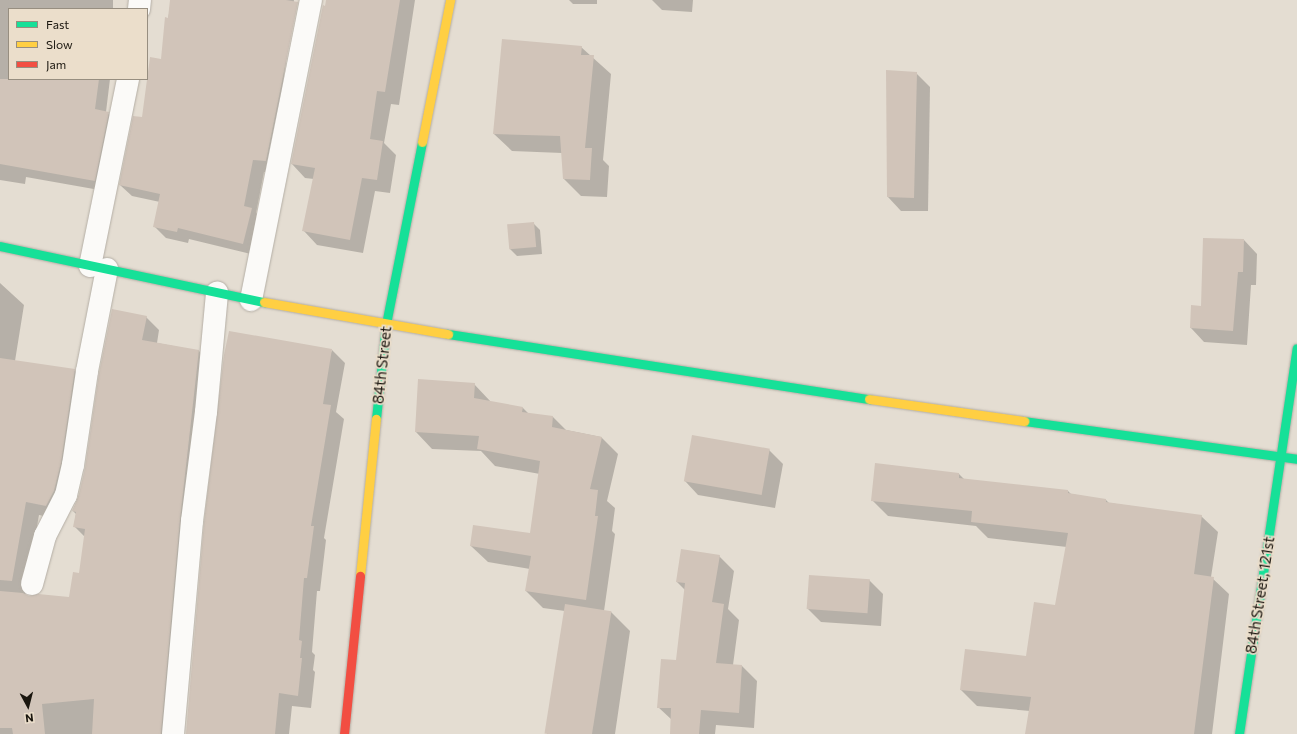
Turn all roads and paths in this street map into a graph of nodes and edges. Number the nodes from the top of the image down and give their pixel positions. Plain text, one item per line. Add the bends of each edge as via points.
1 (311, 0) edge
2 (450, 0) edge
3 (128, 80) edge
4 (0, 246) edge
5 (99, 267) junction
6 (217, 293) junction
7 (252, 300) junction
8 (386, 324) junction
9 (1297, 348) edge
10 (1290, 458) edge
11 (32, 584) dead end
12 (173, 734) edge
13 (344, 734) edge
14 (1239, 734) edge

1 - 7 street
2 - 8 street, 84th Street
3 - 5 street
4 - 5 street
5 - 6 street
5 - 11 street via 73,465 66,495 45,536
6 - 7 street
6 - 12 street via 206,412 192,521
7 - 8 street
8 - 10 street via 845,396
8 - 13 street, 84th Street
9 - 10 street, 84th Street, 121st
10 - 14 street, 84th Street, 121st

